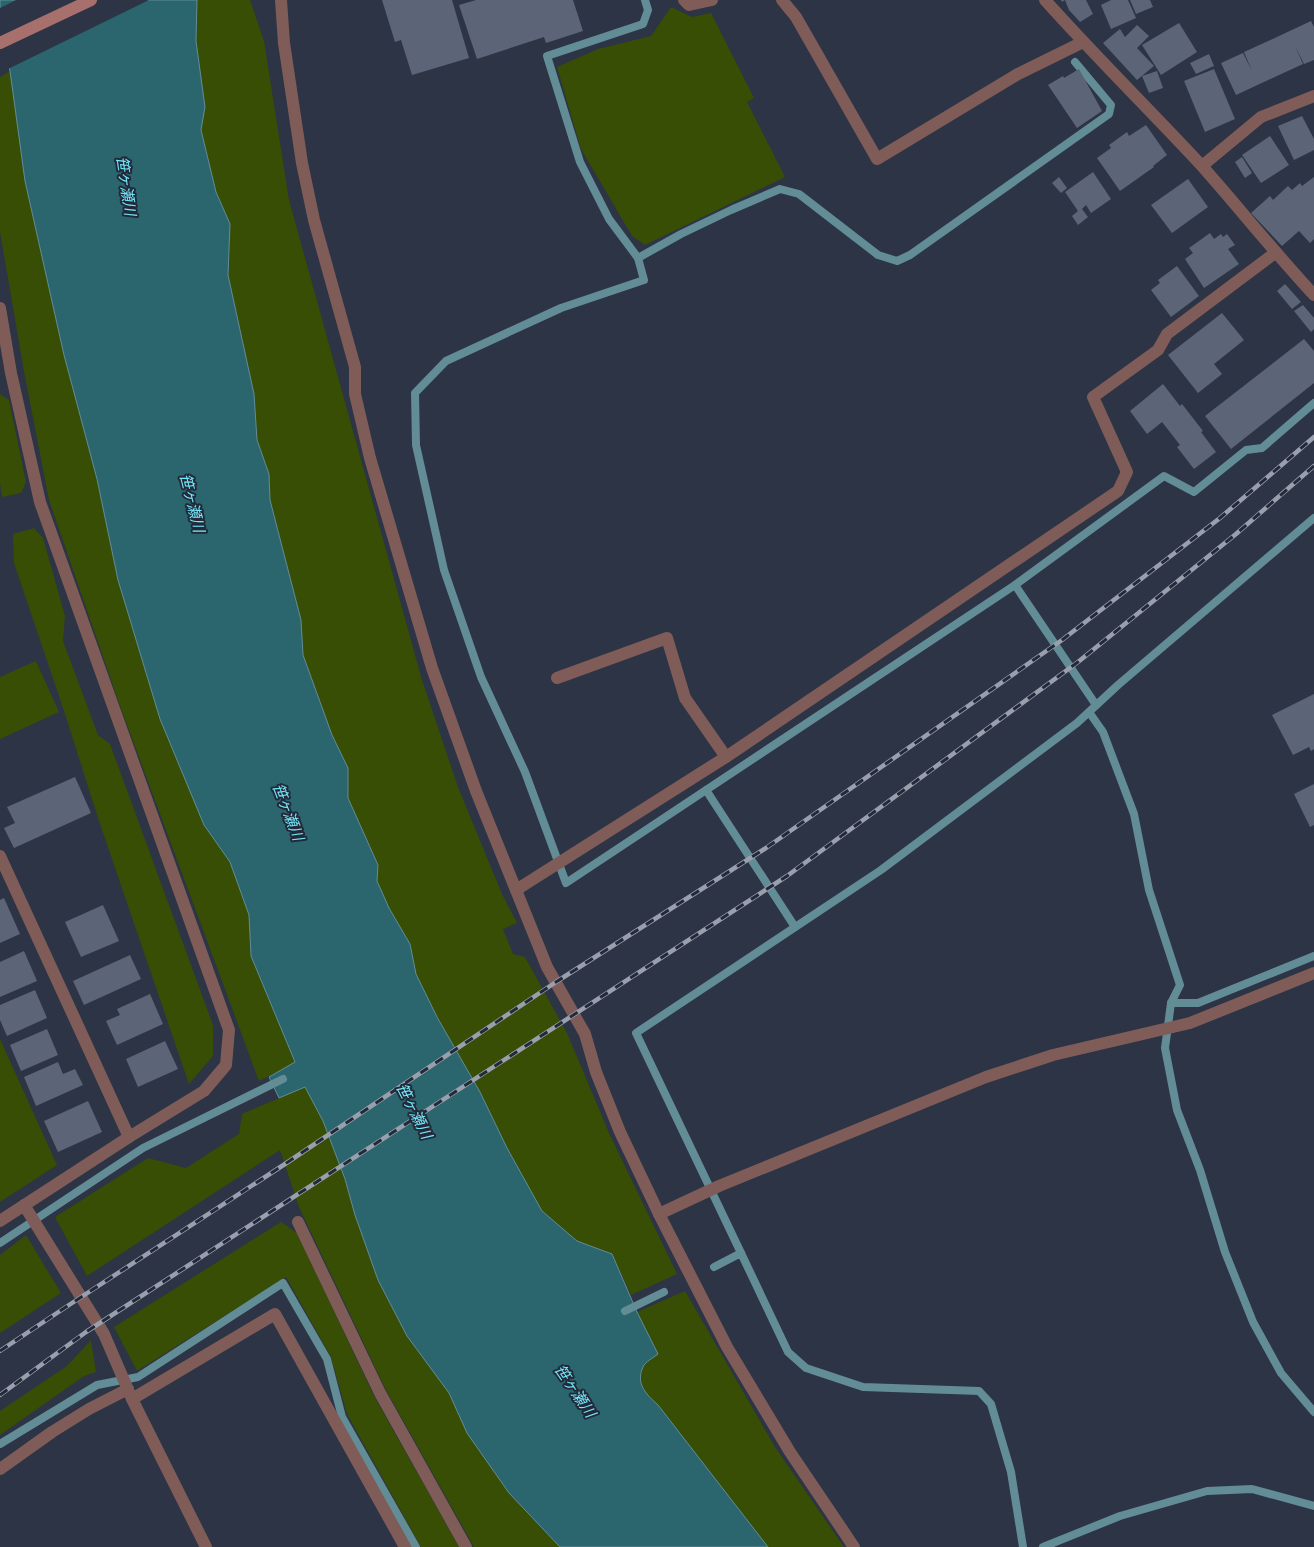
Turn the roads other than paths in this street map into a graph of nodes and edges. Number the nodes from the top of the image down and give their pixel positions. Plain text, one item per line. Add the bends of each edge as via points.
1 (91, 0) edge
2 (281, 0) edge
3 (684, 0) edge
4 (712, 0) edge
5 (782, 0) edge
6 (1045, 0) edge
7 (1083, 42) junction
8 (0, 43) edge
9 (1314, 96) edge
10 (1202, 166) junction
11 (1276, 253) junction
12 (1314, 294) edge
13 (0, 308) edge
14 (557, 678) dead end
15 (726, 757) junction
16 (0, 856) edge
17 (516, 890) junction
18 (1314, 973) edge
19 (129, 1137) junction
20 (26, 1208) junction
21 (659, 1214) junction
22 (0, 1221) edge
23 (298, 1222) dead end
24 (128, 1391) junction
25 (0, 1469) edge
26 (206, 1547) edge
27 (405, 1547) edge
28 (466, 1547) edge
29 (854, 1547) edge

1 - 8 main road
2 - 17 street via 284,43 302,163 314,220 355,367 355,394 370,458 432,668 476,791
3 - 4 street via 689,5
5 - 7 street via 796,17 877,159 1018,74
6 - 7 street
7 - 10 street
9 - 10 street via 1261,117
10 - 11 street
11 - 12 street
11 - 15 street via 1167,334 1158,350 1093,397 1127,472 1118,491
13 - 19 street via 40,502 229,1030 226,1065 204,1091
14 - 15 street via 666,638 685,698
15 - 17 street
16 - 19 street
17 - 21 street via 547,967 585,1034 596,1072 620,1132
18 - 21 street via 1190,1023 1053,1055 986,1077 719,1186
19 - 20 street
20 - 22 street
20 - 24 street via 104,1334
21 - 29 street via 727,1347 790,1452
23 - 28 street via 380,1393
24 - 25 street via 76,1417
24 - 26 street
24 - 27 street via 275,1314

